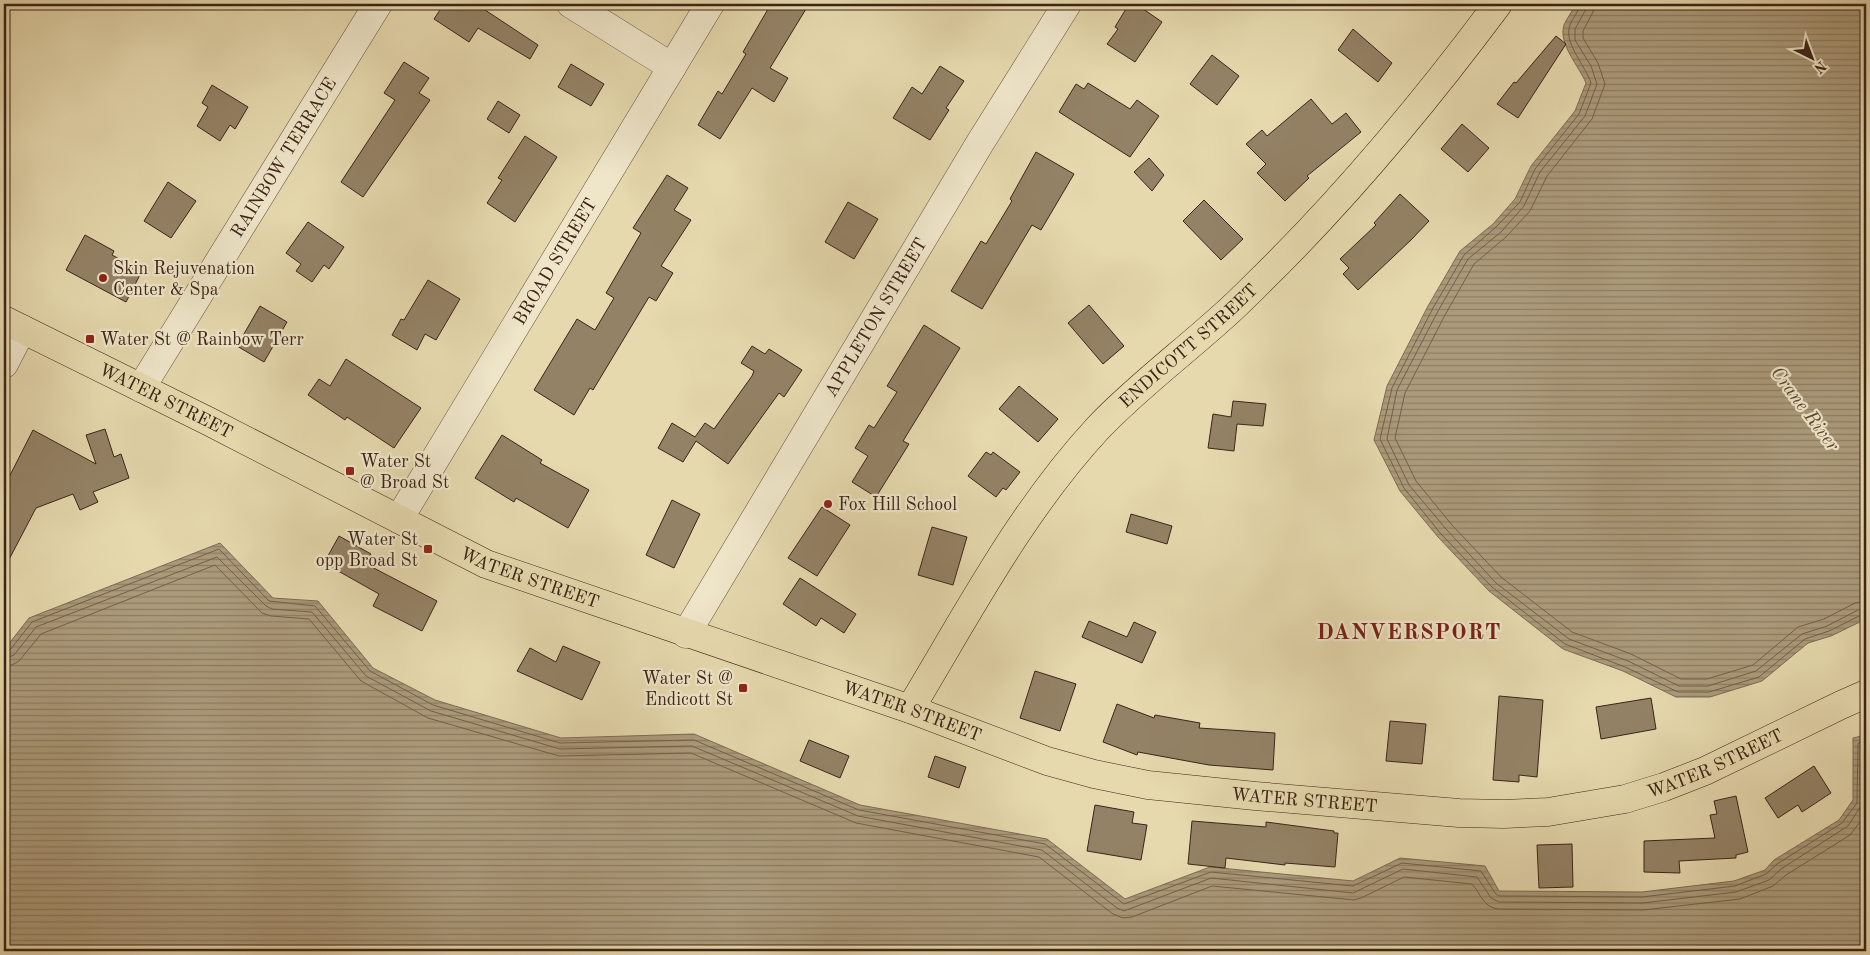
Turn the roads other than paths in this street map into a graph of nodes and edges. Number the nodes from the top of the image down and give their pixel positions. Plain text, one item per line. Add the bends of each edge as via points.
1 (378, 4) edge
2 (571, 4) edge
3 (710, 4) edge
4 (1067, 4) edge
5 (1498, 4) edge
6 (672, 67) junction
7 (13, 324) edge
8 (4, 364) edge
9 (141, 388) junction
10 (399, 519) junction
11 (686, 634) junction
12 (1866, 694) edge
13 (910, 709) junction

1 - 9 street, RAINBOW TERRACE
2 - 6 street
3 - 6 street, BROAD STREET
4 - 11 street, APPLETON STREET via 980,143
5 - 13 main road, ENDICOTT STREET via 1410,117 1340,198 1220,320 1099,428 1062,471 994,568
6 - 10 street, BROAD STREET
7 - 8 street
7 - 9 main road, WATER STREET
9 - 10 main road, WATER STREET
10 - 11 main road, WATER STREET via 486,564
11 - 13 main road, WATER STREET
12 - 13 main road, WATER STREET via 1705,772 1625,800 1548,812 1504,814 1459,813 1148,785 1047,761

